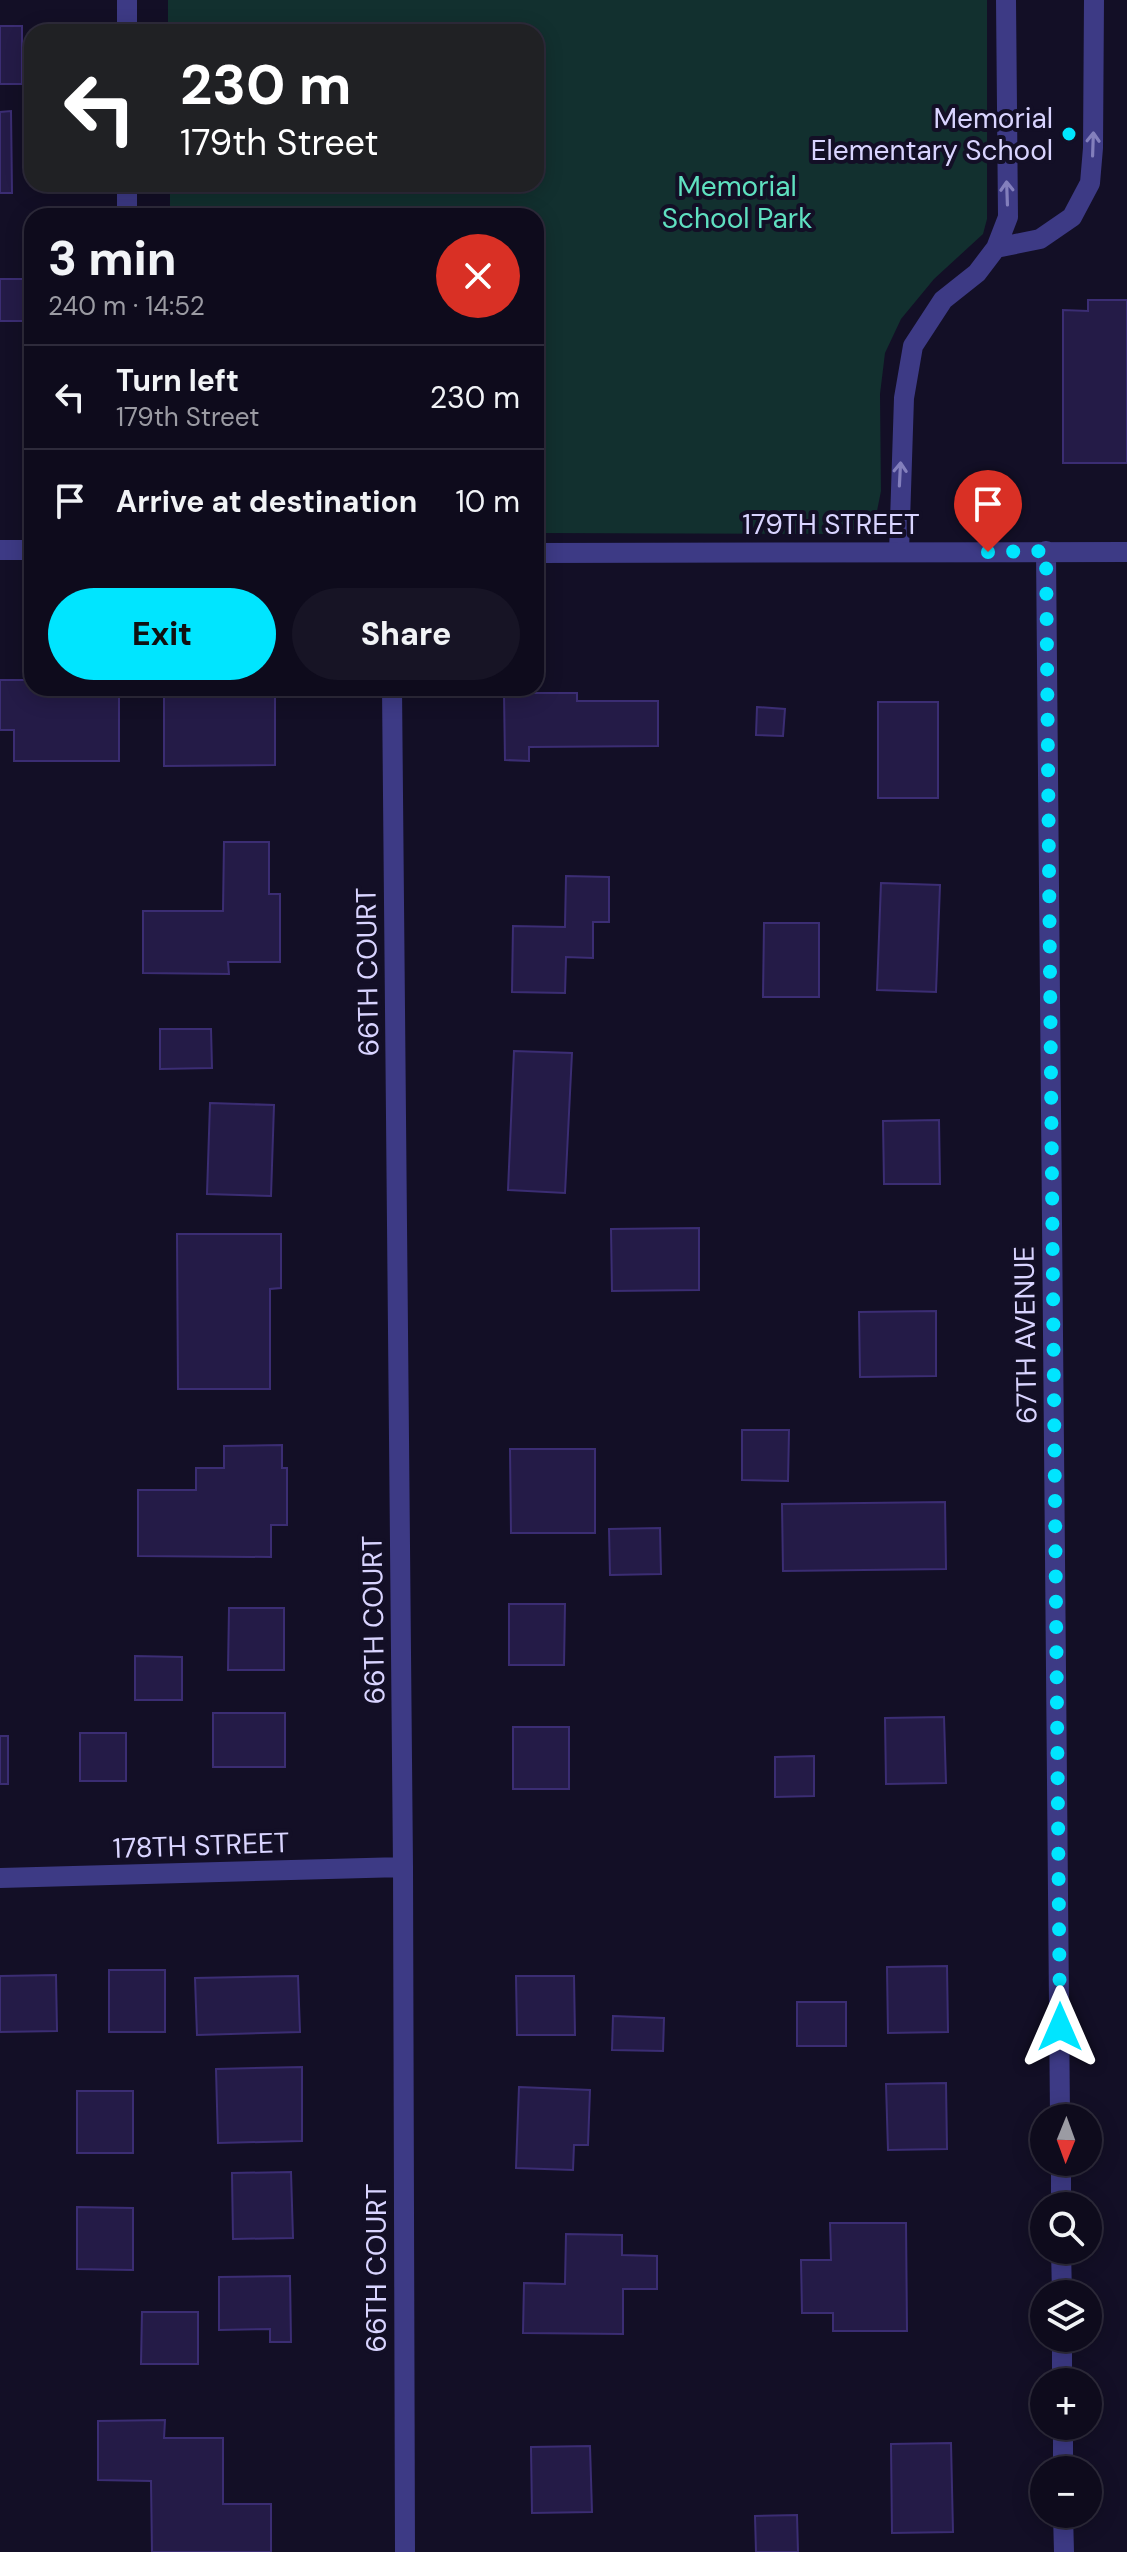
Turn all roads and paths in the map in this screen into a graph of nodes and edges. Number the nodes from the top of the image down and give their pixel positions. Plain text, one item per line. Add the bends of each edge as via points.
1 (127, 0) edge
2 (1006, 0) edge
3 (1094, 0) edge
4 (127, 24) edge
5 (996, 248) junction
6 (0, 550) edge
7 (24, 550) edge
8 (1046, 551) junction
9 (899, 552) junction
10 (1127, 552) edge
11 (544, 553) edge
12 (392, 696) edge
13 (403, 1867) junction
14 (0, 1878) edge
15 (1060, 2104) edge
16 (1063, 2528) edge
17 (405, 2552) edge
18 (1064, 2552) edge

1 - 4 street
5 -> 2 street via 1008,217
5 -> 3 street via 1040,239 1072,217 1090,183
9 -> 5 street via 904,398 913,346 943,300 977,273
6 - 7 street
8 - 9 street, 179TH STREET
8 - 10 street, 179TH STREET
8 - 15 street, 67TH AVENUE
9 - 11 street, 179TH STREET
12 - 13 street, 66TH COURT
13 - 14 street, 178TH STREET
13 - 17 street, 66TH COURT
16 - 18 street

